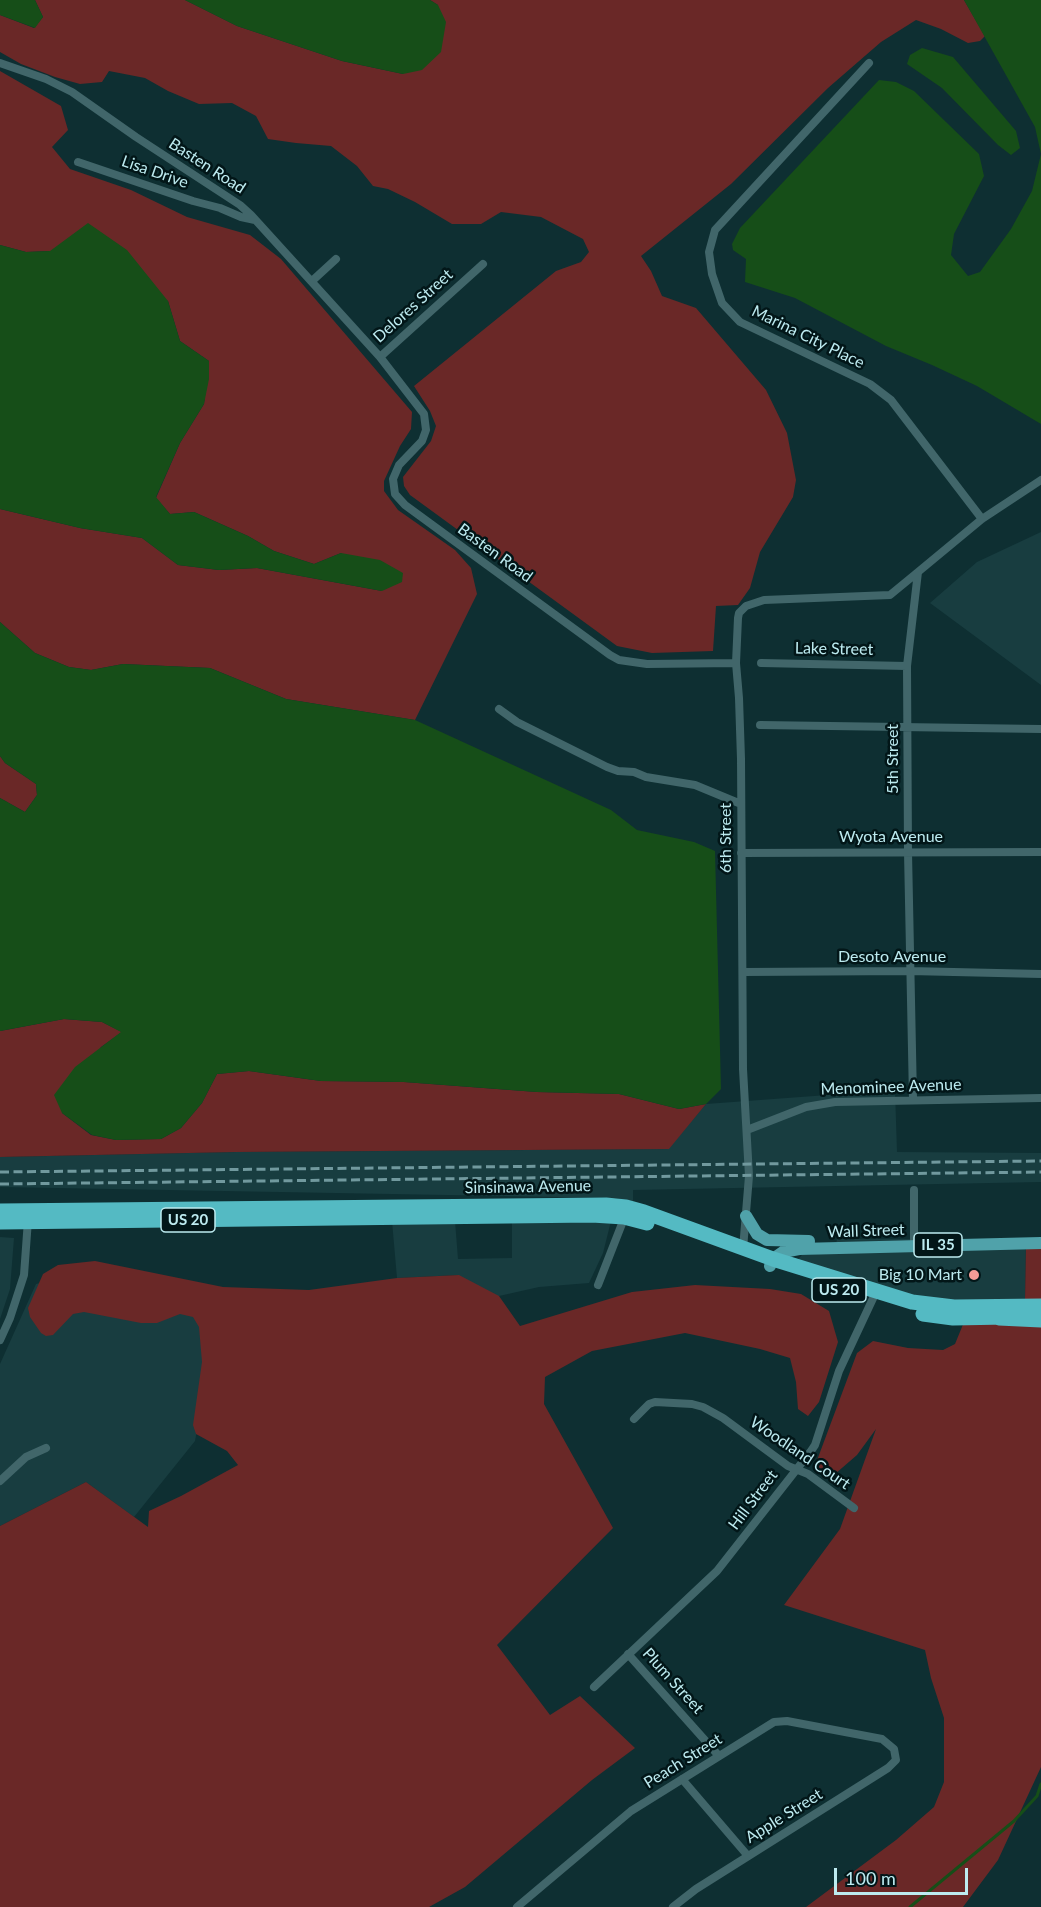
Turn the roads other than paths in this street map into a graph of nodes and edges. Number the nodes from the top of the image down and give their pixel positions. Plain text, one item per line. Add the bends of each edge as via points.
1 (0, 63) edge
2 (868, 63) dead end
3 (78, 162) dead end
4 (255, 220) junction
5 (336, 260) dead end
6 (483, 264) dead end
7 (312, 281) junction
8 (364, 340) joint
9 (380, 357) junction
10 (1041, 480) edge
11 (982, 519) junction
12 (918, 572) junction
13 (736, 663) junction
14 (761, 663) dead end
15 (907, 666) junction
16 (499, 709) dead end
17 (760, 725) dead end
18 (908, 727) junction
19 (1041, 729) edge
20 (741, 804) junction
21 (908, 852) junction
22 (1041, 852) edge
23 (741, 853) junction
24 (910, 971) junction
25 (743, 972) junction
26 (1041, 974) edge
27 (1041, 1098) edge
28 (913, 1099) junction
29 (747, 1130) junction
30 (914, 1190) dead end
31 (0, 1211) edge
32 (625, 1212) junction
33 (28, 1216) junction
34 (746, 1216) junction
35 (0, 1222) edge
36 (1041, 1243) edge
37 (914, 1245) junction
38 (835, 1247) junction
39 (743, 1251) junction
40 (772, 1262) junction
41 (598, 1285) dead end
42 (874, 1296) junction
43 (1041, 1306) edge
44 (1041, 1315) edge
45 (993, 1317) junction
46 (1041, 1320) edge
47 (0, 1340) edge
48 (634, 1419) dead end
49 (46, 1448) dead end
50 (796, 1468) junction
51 (0, 1481) edge
52 (854, 1509) dead end
53 (628, 1654) junction
54 (594, 1688) dead end
55 (892, 1745) joint
56 (719, 1756) junction
57 (682, 1779) junction
58 (748, 1856) junction
59 (517, 1907) edge
60 (674, 1907) edge

1 - 4 street, Basten Road via 72,92 240,205
2 - 11 street, Marina City Place via 715,230 709,252 711,273 722,303 740,322 870,384 891,400
3 - 4 street, Lisa Drive
4 - 7 street, Basten Road
5 - 7 street
6 - 9 street, Delores Street
7 - 8 street, Basten Road
8 - 9 street, Delores Street
9 - 13 street, Basten Road via 426,420 423,441 395,472 393,486 400,500 610,656 647,664
10 - 11 street
11 - 12 street
12 - 13 street, 6th Street via 896,592 885,596 750,603 738,618
12 - 15 street, 5th Street
13 - 20 street, 6th Street
14 - 15 street, Lake Street
15 - 18 street, 5th Street
16 - 20 street via 531,730 607,767 695,785
17 - 18 street
18 - 19 street
18 - 21 street, 5th Street
20 - 23 street, 6th Street
21 - 22 street, Wyota Avenue
21 - 23 street, Wyota Avenue
21 - 24 street, 5th Street
23 - 25 street, 6th Street
24 - 25 street, Desoto Avenue
24 - 26 street, Desoto Avenue
24 - 28 street, 5th Street
25 - 29 street, 6th Street
27 - 28 street, Menominee Avenue
28 - 29 street, Menominee Avenue via 814,1105
29 - 34 street, 6th Street
30 - 37 street
31 - 33 highway, Sinsinawa Avenue / US 20
32 - 33 highway, Sinsinawa Avenue / US 20 via 593,1204
32 - 39 highway, Sinsinawa Avenue / US 20 via 691,1237
32 - 41 street
33 - 35 highway, Sinsinawa Avenue / US 20
33 - 47 street via 24,1275
34 - 38 main road via 767,1240 821,1240
34 - 39 street, 6th Street
36 - 37 main road, Wall Street / IL 35
37 - 38 main road, Wall Street / IL 35
38 - 40 main road, Wall Street / IL 35 via 783,1252
39 - 40 highway, Sinsinawa Avenue / US 20
40 - 42 highway, Sinsinawa Avenue / US 20
42 - 43 highway, Sinsinawa Avenue / US 20 via 935,1305
42 - 45 highway, Sinsinawa Avenue / US 20 via 924,1314
42 - 50 street, Hill Street via 839,1371 815,1445
44 - 45 highway, Sinsinawa Avenue / US 20
45 - 46 highway
48 - 50 street, Woodland Court via 656,1402 703,1407
49 - 51 street via 26,1457
50 - 52 street, Woodland Court
50 - 53 street, Hill Street via 717,1571
53 - 54 street, Hill Street
53 - 56 street, Plum Street
55 - 56 street, Peach Street via 882,1739 780,1720
55 - 58 street, Apple Street via 897,1756 888,1768
56 - 57 street, Peach Street
57 - 58 street
57 - 59 street, Peach Street via 625,1815
58 - 60 street, Apple Street

